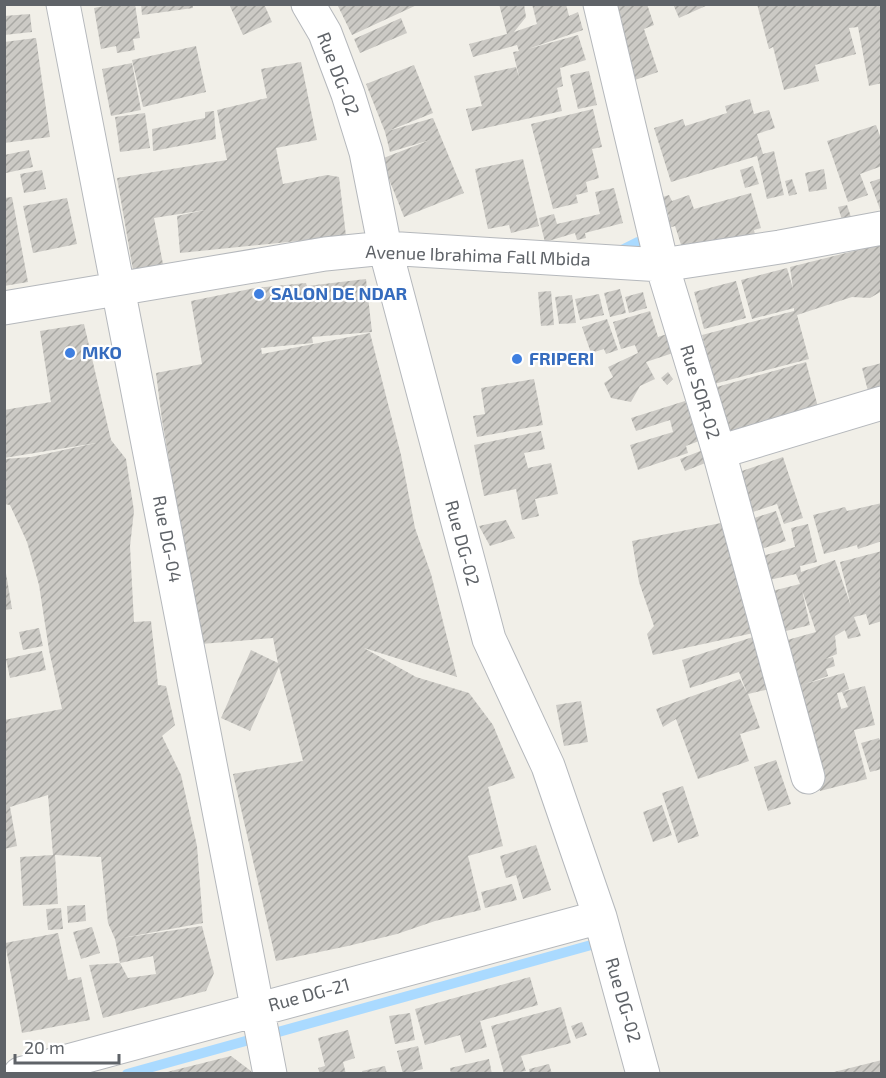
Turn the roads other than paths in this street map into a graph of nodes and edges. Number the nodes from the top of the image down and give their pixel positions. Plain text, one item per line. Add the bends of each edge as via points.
1 (63, 4) edge
2 (308, 4) edge
3 (600, 4) edge
4 (882, 228) edge
5 (385, 248) junction
6 (662, 265) junction
7 (119, 288) junction
8 (4, 308) edge
9 (882, 403) edge
10 (718, 452) junction
11 (808, 777) dead end
12 (600, 917) junction
13 (257, 1008) junction
14 (20, 1074) edge
15 (270, 1074) edge
16 (643, 1074) edge

1 - 7 street, Rue DG-04
2 - 5 street, Rue DG-02 via 325,33 348,94 366,152
3 - 6 street, Rue SOR-02
4 - 6 street, Avenue Ibrahima Fall Mbida
5 - 6 street, Avenue Ibrahima Fall Mbida
5 - 7 street, Avenue Ibrahima Fall Mbida
5 - 12 street, Rue DG-02 via 489,639 548,766
6 - 10 street, Rue SOR-02
7 - 8 street, Avenue Ibrahima Fall Mbida
7 - 13 street, Rue DG-04
9 - 10 street
10 - 11 street, Rue SOR-02
12 - 13 street, Rue DG-21
12 - 16 street, Rue DG-02
13 - 14 street, Rue DG-21
13 - 15 street, Rue DG-04

